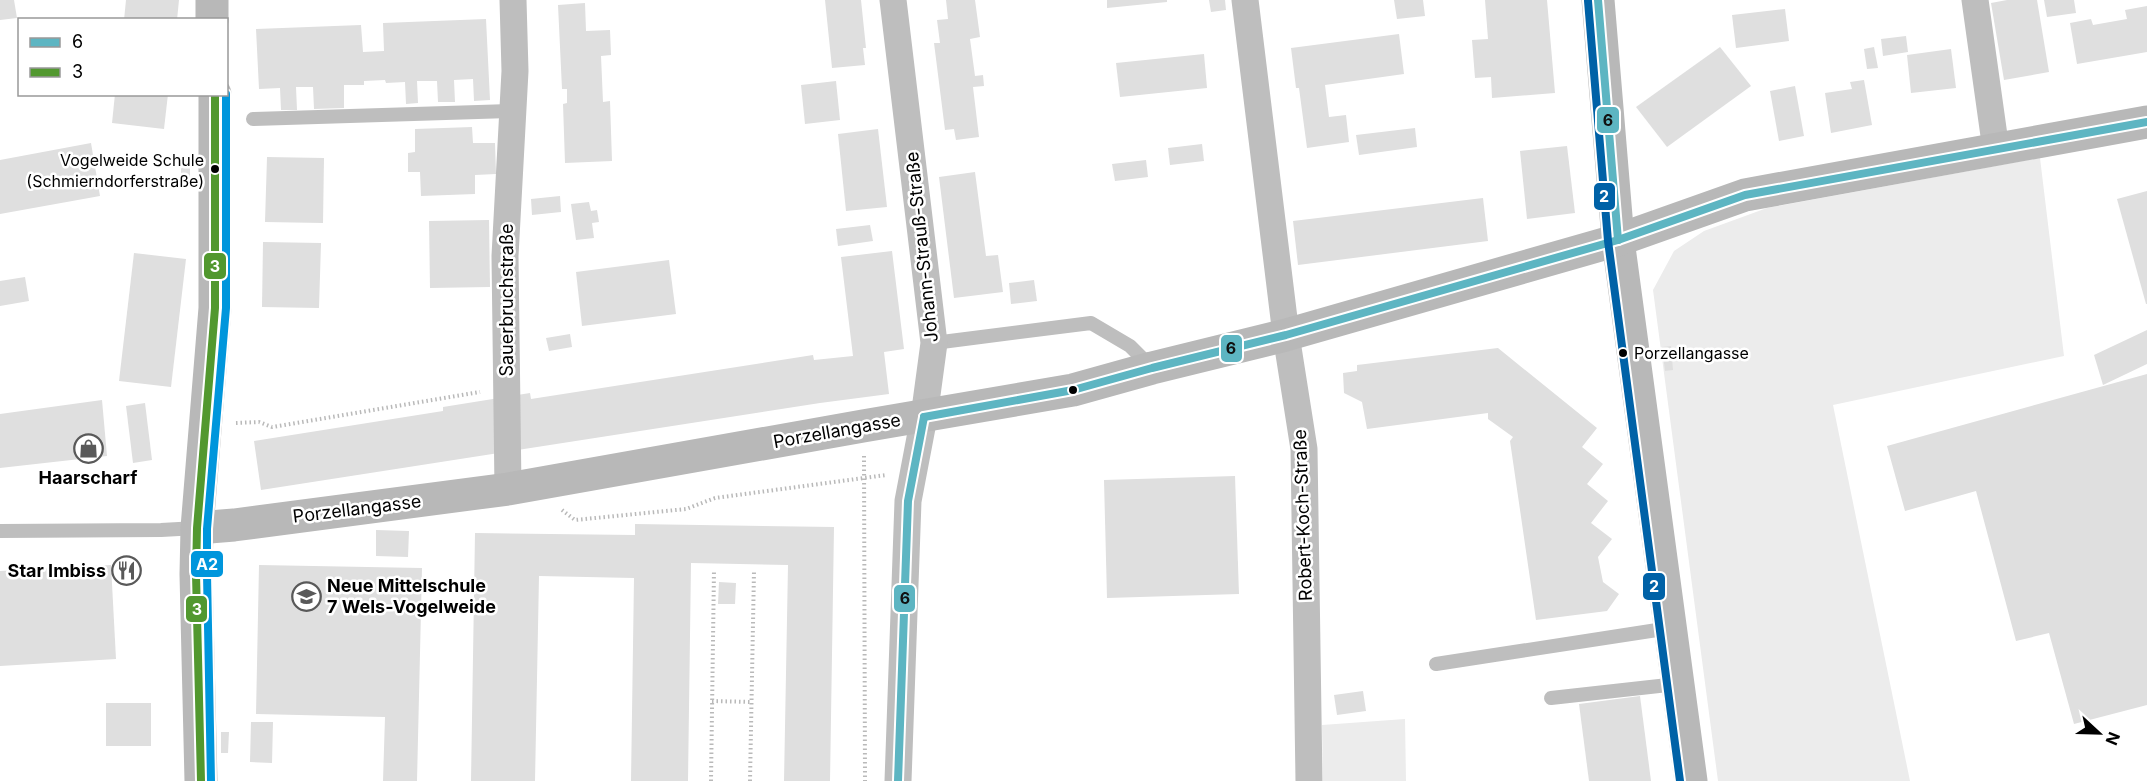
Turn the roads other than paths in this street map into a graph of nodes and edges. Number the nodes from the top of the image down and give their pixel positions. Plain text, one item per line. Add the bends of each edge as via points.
1 (212, 0) edge
2 (513, 0) edge
3 (893, 0) edge
4 (1245, 0) edge
5 (1598, 0) edge
6 (1975, 0) edge
7 (212, 18) edge
8 (215, 96) edge
9 (513, 111) junction
10 (253, 119) dead end
11 (2147, 122) edge
12 (1996, 150) junction
13 (1618, 240) junction
14 (1286, 335) junction
15 (934, 343) junction
16 (1152, 368) junction
17 (924, 417) junction
18 (508, 489) junction
19 (197, 528) junction
20 (0, 531) edge
21 (1670, 628) junction
22 (1436, 664) dead end
23 (1677, 684) junction
24 (1551, 698) dead end
25 (201, 781) edge
26 (898, 781) edge
27 (1309, 781) edge
28 (1691, 781) edge

1 - 7 street
2 - 9 street, Sauerbruchstraße
3 - 15 street, Johann-Strauß-Straße
4 - 14 street, Robert-Koch-Straße
5 - 13 street
6 - 12 street
8 - 19 street via 215,308
9 - 10 lane
9 - 18 street, Sauerbruchstraße via 506,256
11 - 12 street, Porzellangasse
12 - 13 street, Porzellangasse via 1745,195
13 - 14 street, Porzellangasse
13 - 21 street
14 - 16 street, Porzellangasse
14 - 27 street, Robert-Koch-Straße via 1304,449
15 - 16 lane via 1091,323 1130,346
15 - 17 street, Johann-Strauß-Straße
16 - 17 street, Porzellangasse via 1073,390
17 - 18 street, Porzellangasse
17 - 26 street, Johann-Strauß-Straße via 908,501
18 - 19 street, Porzellangasse
19 - 20 lane, Porzellangasse
19 - 25 street
21 - 22 lane
21 - 23 street
23 - 24 lane
23 - 28 street

